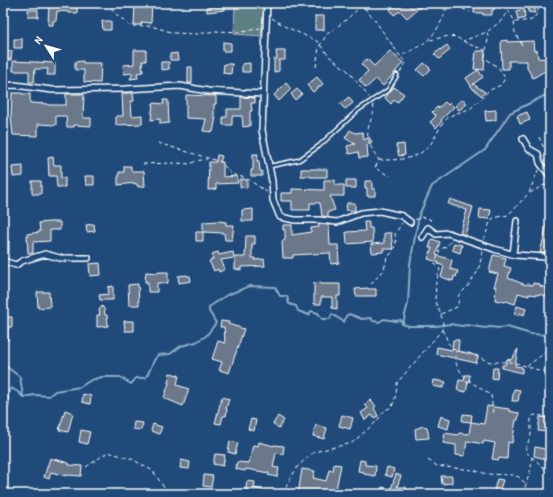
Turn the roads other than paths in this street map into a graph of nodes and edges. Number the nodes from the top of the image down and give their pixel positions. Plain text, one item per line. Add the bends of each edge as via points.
1 (267, 3) edge
2 (397, 75) road end
3 (3, 86) edge
4 (263, 94) junction
5 (523, 139) dead end
6 (270, 166) junction
7 (550, 176) edge
8 (517, 221) dead end
9 (410, 222) road end
10 (422, 237) dead end
11 (513, 254) junction
12 (88, 258) dead end
13 (550, 259) edge
14 (3, 261) edge

1 - 4 street
2 - 6 lane via 388,90 358,110 319,146 299,160
3 - 4 street via 52,90 180,86 208,91
4 - 6 street via 262,130
5 - 7 street via 529,149 538,154 540,163
6 - 9 street via 273,198 280,217 337,222 361,213 380,210 402,216
8 - 11 street
10 - 11 street via 428,228 436,234 456,235
11 - 13 street
12 - 14 street via 60,258 45,254 16,264

